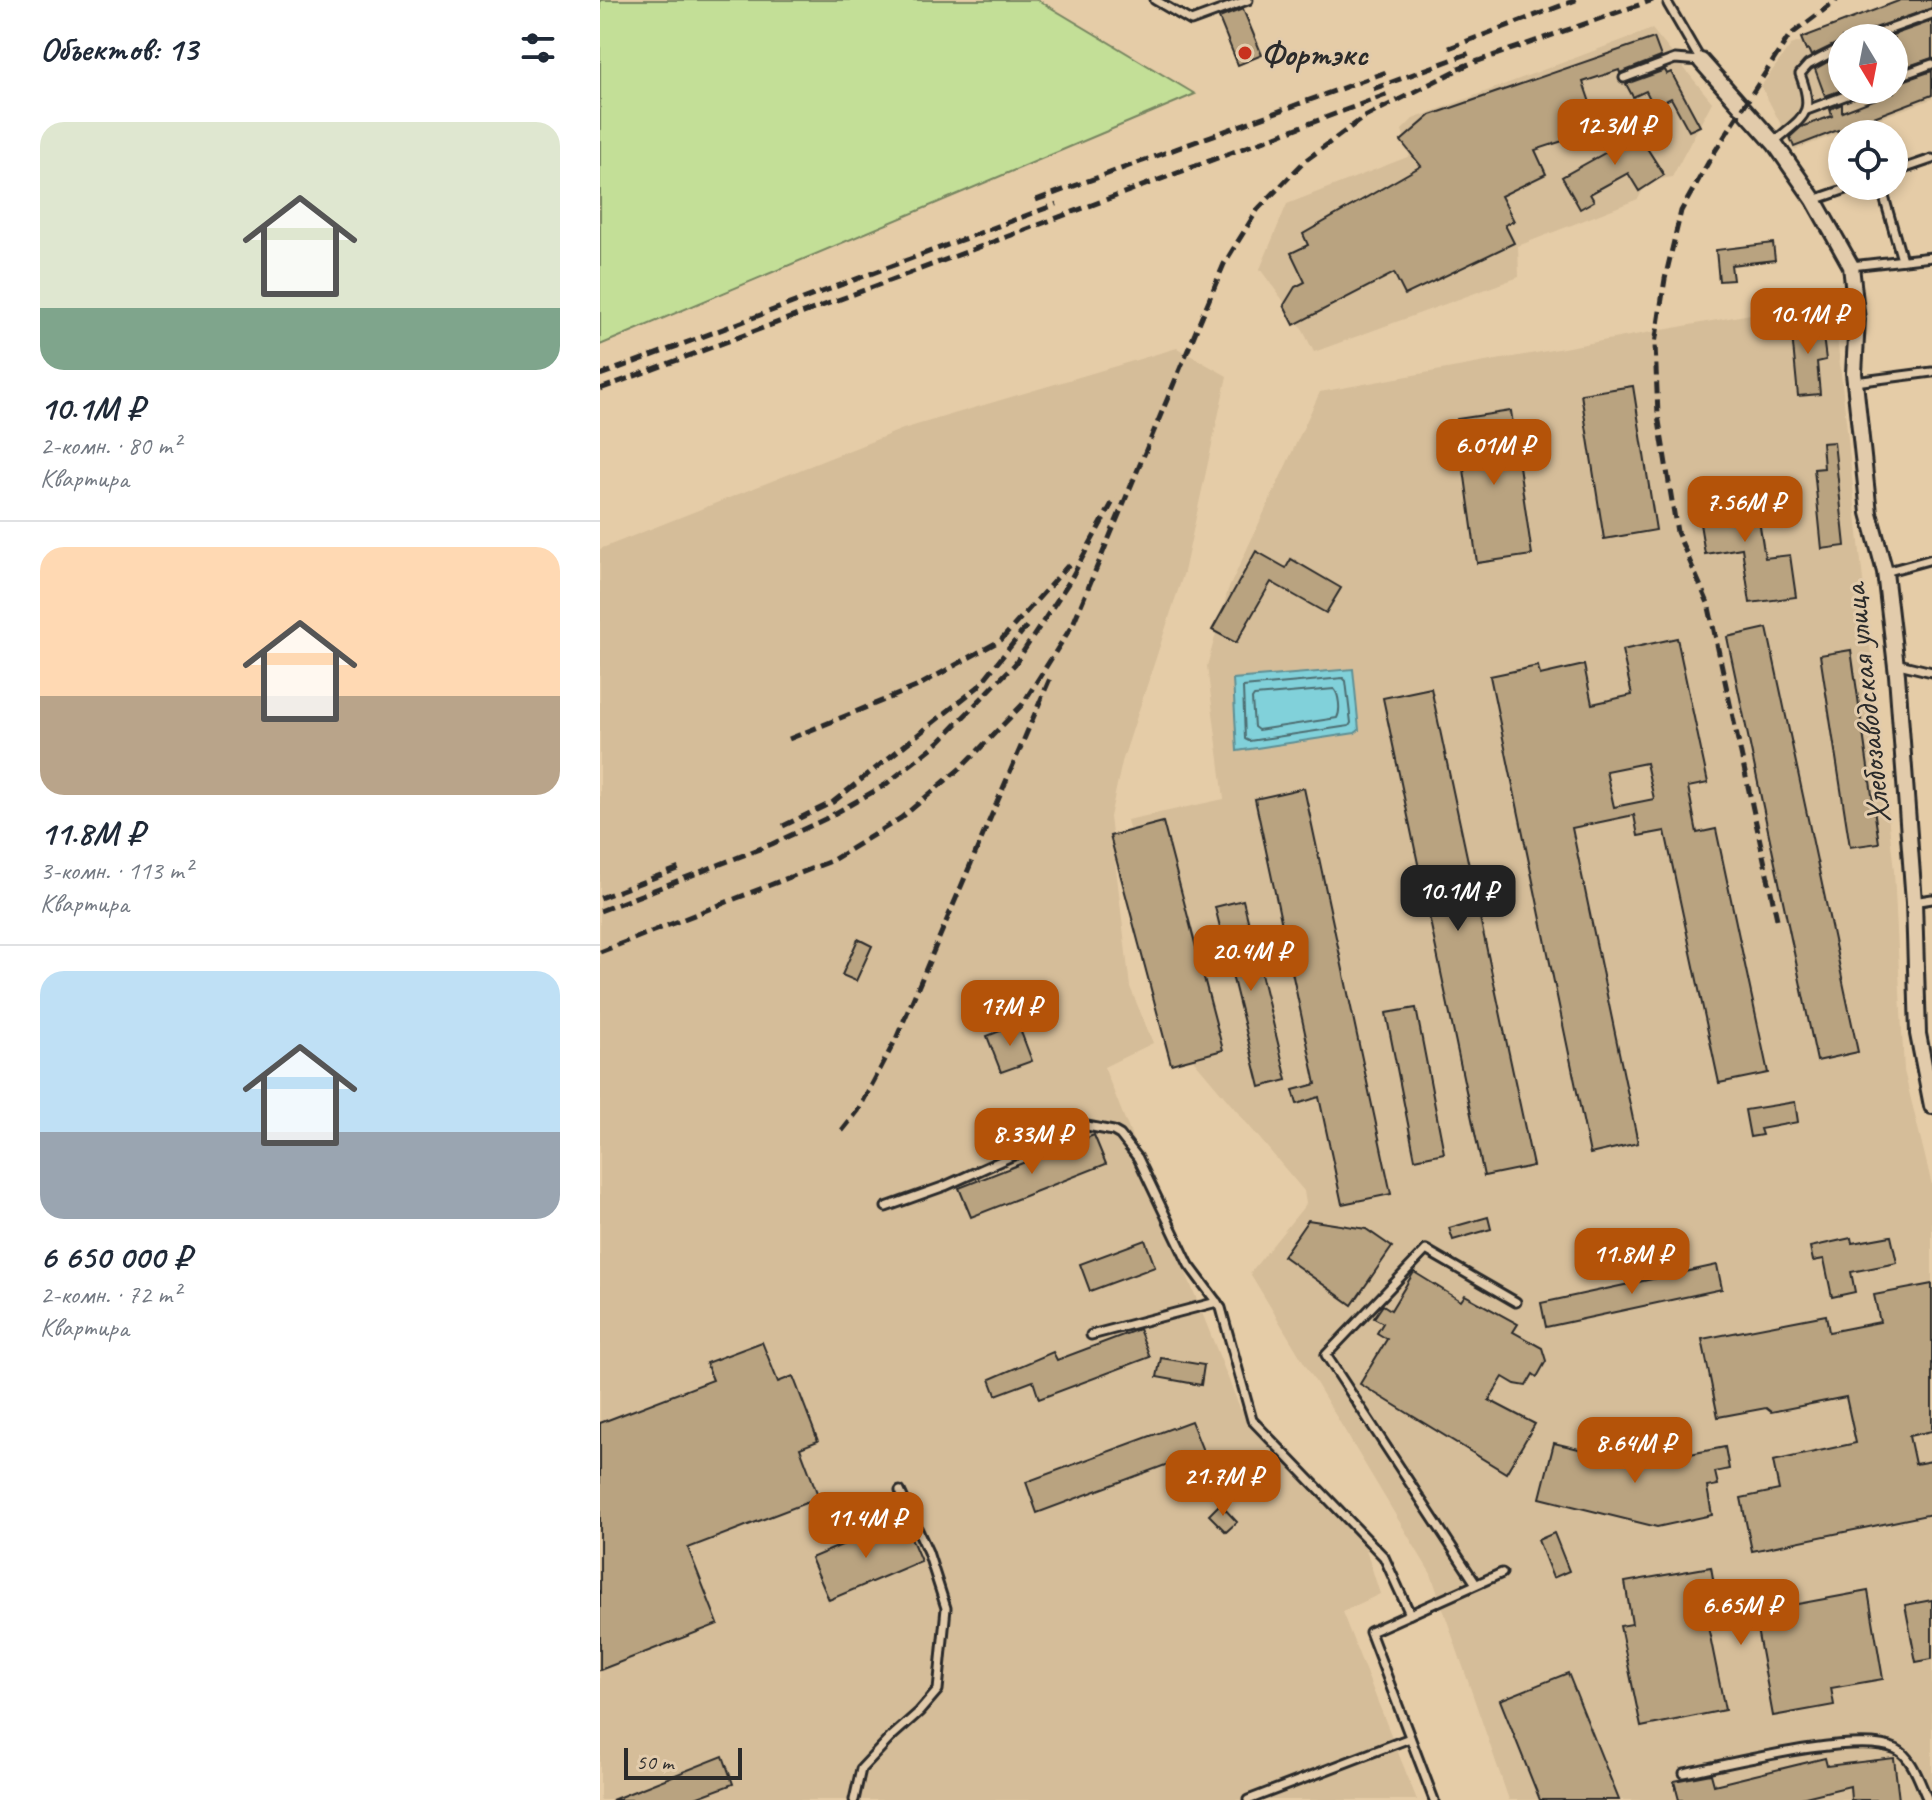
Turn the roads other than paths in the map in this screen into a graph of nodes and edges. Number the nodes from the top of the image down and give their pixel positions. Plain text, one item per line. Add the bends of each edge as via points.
1 (1155, 0) edge
2 (1248, 0) edge
3 (1668, 4) dead end
4 (1932, 14) edge
5 (1904, 24) edge
6 (1828, 54) edge
7 (1701, 61) junction
8 (1932, 64) edge
9 (1908, 73) edge
10 (1624, 78) dead end
11 (1828, 102) edge
12 (1807, 110) junction
13 (1774, 142) junction
14 (1932, 159) edge
15 (1908, 167) edge
16 (1828, 195) edge
17 (1814, 200) junction
18 (1885, 200) edge
19 (1932, 257) edge
20 (1902, 260) junction
21 (1851, 266) junction
22 (1932, 372) edge
23 (1855, 382) junction
24 (1932, 559) edge
25 (1885, 572) junction
26 (1895, 663) junction
27 (1932, 672) edge
28 (1932, 899) edge
29 (1914, 902) junction
30 (1932, 1102) edge
31 (886, 1207) dead end
32 (1217, 1302) junction
33 (1516, 1302) dead end
34 (1091, 1335) dead end
35 (900, 1491) dead end
36 (1502, 1573) dead end
37 (1476, 1584) junction
38 (1410, 1614) junction
39 (1410, 1738) junction
40 (1684, 1773) dead end
41 (854, 1800) edge
42 (1248, 1800) edge
43 (1434, 1800) edge
44 (1928, 1800) edge

1 - 2 lane via 1191,21
3 - 7 lane
4 - 5 lane
6 - 12 lane via 1800,74 1809,97
7 - 10 lane via 1675,59
7 - 13 street, Хлебозаводская улица
8 - 9 lane
11 - 12 lane
12 - 13 lane
13 - 17 street, Хлебозаводская улица
14 - 15 lane
16 - 17 lane
17 - 21 street, Хлебозаводская улица
18 - 20 lane
19 - 20 lane
20 - 21 lane
21 - 23 street, Хлебозаводская улица via 1857,320
22 - 23 lane
23 - 25 street, Хлебозаводская улица via 1869,513
24 - 25 lane
25 - 26 street, Хлебозаводская улица
26 - 27 lane
26 - 29 street, Хлебозаводская улица
28 - 29 lane
29 - 30 street, Хлебозаводская улица via 1918,1034
31 - 32 lane via 1072,1129 1113,1131 1138,1158 1189,1265
32 - 34 lane
32 - 38 lane via 1252,1420 1384,1557
33 - 37 lane via 1426,1250 1326,1355
35 - 41 lane via 946,1608 938,1690 861,1769
36 - 37 lane
37 - 38 lane
38 - 39 lane via 1370,1632
39 - 42 lane
39 - 43 lane
40 - 44 lane via 1804,1748 1867,1744 1896,1748 1908,1758

